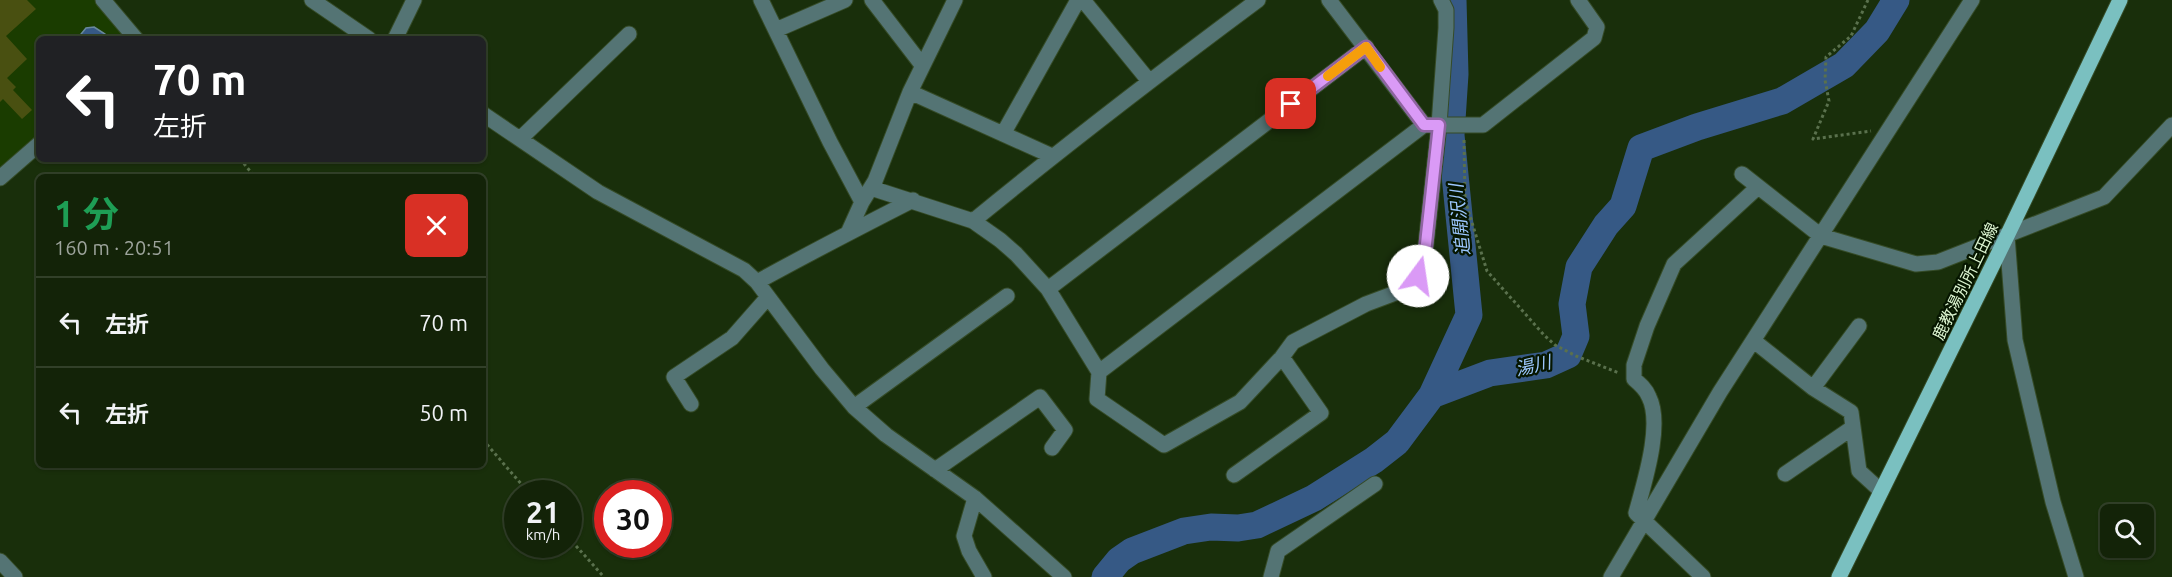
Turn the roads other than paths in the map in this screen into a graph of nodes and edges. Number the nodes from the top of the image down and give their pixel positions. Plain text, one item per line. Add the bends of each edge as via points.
1 (103, 0) edge
2 (312, 0) edge
3 (414, 0) edge
4 (761, 0) edge
5 (845, 0) edge
6 (872, 0) edge
7 (955, 0) edge
8 (1078, 0) edge
9 (1083, 0) edge
10 (1258, 0) edge
11 (1329, 0) edge
12 (1441, 0) edge
13 (1578, 0) edge
14 (1972, 0) edge
15 (2120, 0) edge
16 (776, 30) junction
17 (629, 34) dead end
18 (133, 36) edge
19 (365, 36) edge
20 (396, 36) edge
21 (1366, 47) junction
22 (922, 64) junction
23 (1149, 81) junction
24 (910, 92) junction
25 (486, 116) edge
26 (1446, 125) junction
27 (2172, 125) edge
28 (1003, 134) junction
29 (521, 138) junction
30 (2172, 140) edge
31 (2155, 144) junction
32 (36, 147) edge
33 (1052, 156) junction
34 (1742, 174) dead end
35 (0, 178) edge
36 (1758, 187) junction
37 (872, 188) junction
38 (913, 201) junction
39 (862, 202) junction
40 (973, 221) junction
41 (848, 232) junction
42 (1821, 236) junction
43 (2007, 236) junction
44 (757, 282) junction
45 (1048, 289) junction
46 (1007, 296) dead end
47 (768, 297) junction
48 (1859, 326) dead end
49 (1754, 341) junction
50 (1282, 357) junction
51 (1099, 372) junction
52 (1813, 388) junction
53 (692, 404) dead end
54 (854, 406) junction
55 (1852, 428) junction
56 (1052, 448) dead end
57 (935, 470) junction
58 (1785, 474) dead end
59 (1234, 475) dead end
60 (1375, 484) dead end
61 (1881, 491) junction
62 (975, 498) junction
63 (1643, 521) junction
64 (0, 561) edge
65 (15, 577) edge
66 (984, 577) edge
67 (1064, 577) edge
68 (1271, 577) edge
69 (1611, 577) edge
70 (1703, 577) edge
71 (1839, 577) edge
72 (2076, 577) edge

1 - 18 street
2 - 19 street
3 - 20 street
4 - 16 street
5 - 16 street
6 - 22 street
7 - 22 street
8 - 28 street
9 - 23 street
10 - 23 street
11 - 21 street
12 - 26 street via 1446,10
13 - 26 street via 1597,27 1594,38 1483,125
14 - 42 street
15 - 43 main road, 鹿教湯別所上田線
16 - 39 street
17 - 29 street
21 - 26 street
21 - 45 street
22 - 24 street
23 - 33 street
24 - 28 street
24 - 37 street
25 - 29 street
26 - 50 street via 1418,276 1398,292 1293,342
26 - 51 street
27 - 31 street
28 - 33 street
29 - 44 street via 598,192 732,262
30 - 31 street
31 - 43 street via 2104,197
32 - 35 street
33 - 40 street
34 - 36 street
36 - 42 street
36 - 63 street via 1674,264 1647,326 1634,365 1634,379 1644,388 1654,410 1651,455 1636,513
37 - 38 street
37 - 39 street
38 - 40 street
38 - 41 street
39 - 41 street
40 - 45 street via 1016,254
41 - 44 street
42 - 43 street via 1916,264 1938,262
42 - 49 street
43 - 61 main road, 鹿教湯別所上田線
43 - 72 street via 2015,340 2053,502
44 - 47 street
45 - 51 street
46 - 54 street
47 - 53 street via 732,338 674,377
47 - 54 street
48 - 52 street
49 - 52 street
49 - 63 street
50 - 51 street via 1240,402 1164,445 1097,399
50 - 59 street via 1321,413
52 - 55 street via 1851,412
54 - 57 street
55 - 58 street
55 - 61 street via 1859,471
56 - 57 street via 1065,430 1040,396
57 - 62 street
60 - 68 street via 1278,550
61 - 71 main road, 鹿教湯別所上田線
62 - 66 street via 964,536
62 - 67 street
63 - 69 street
63 - 70 street
64 - 65 street

